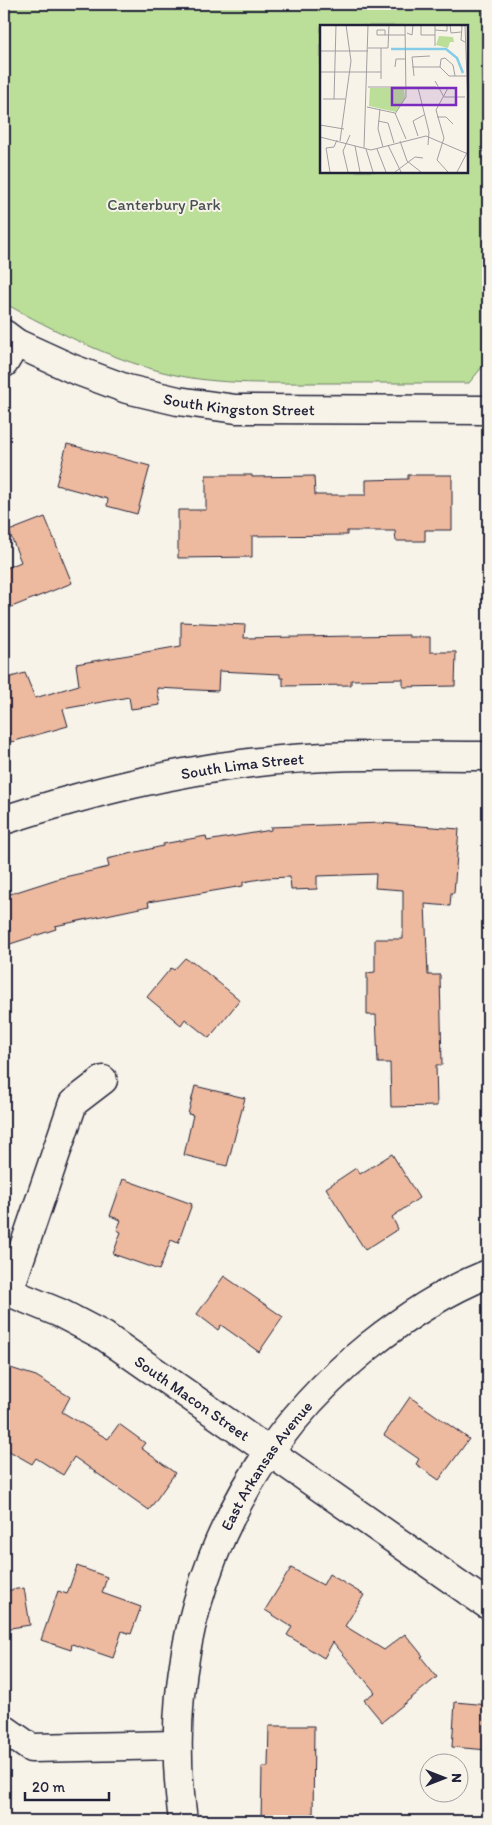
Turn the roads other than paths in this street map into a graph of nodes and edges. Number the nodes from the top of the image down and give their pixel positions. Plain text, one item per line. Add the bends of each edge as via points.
1 (8, 347) edge
2 (488, 410) edge
3 (488, 756) edge
4 (4, 820) edge
5 (103, 1080) dead end
6 (488, 1274) edge
7 (6, 1291) edge
8 (270, 1452) junction
9 (488, 1605) edge
10 (4, 1729) edge
11 (177, 1746) junction
12 (182, 1821) edge

1 - 2 street, South Kingston Street via 127,389 178,401 236,408
3 - 4 street, South Lima Street via 360,756 251,763 144,780
5 - 7 street, South Macon Street via 73,1103
6 - 8 street, East Arkansas Avenue via 433,1301 346,1365 308,1403
7 - 8 street, South Macon Street via 60,1313 104,1336
8 - 9 street, South Macon Street
8 - 11 street, East Arkansas Avenue via 245,1490 220,1538 201,1589 187,1639 179,1692
10 - 11 street via 31,1748
11 - 12 street, East Arkansas Avenue

